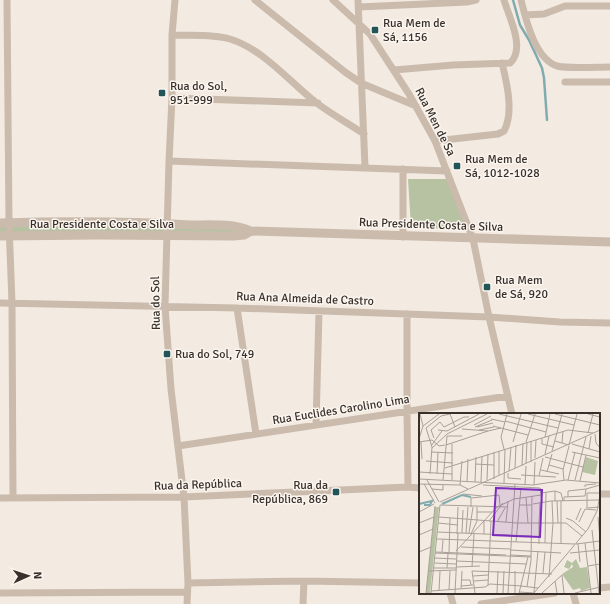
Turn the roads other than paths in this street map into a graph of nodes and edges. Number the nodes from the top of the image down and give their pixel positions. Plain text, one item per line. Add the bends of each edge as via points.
1 (7, 0) edge
2 (175, 0) edge
3 (256, 0) edge
4 (333, 0) edge
5 (476, 0) edge
6 (504, 0) edge
7 (521, 0) edge
8 (358, 3) edge
9 (610, 6) edge
10 (525, 15) junction
11 (359, 23) junction
12 (172, 35) junction
13 (502, 63) junction
14 (610, 66) edge
15 (394, 70) junction
16 (565, 82) dead end
17 (610, 82) edge
18 (361, 83) junction
19 (172, 98) junction
20 (318, 104) junction
21 (416, 106) junction
22 (364, 134) junction
23 (435, 141) junction
24 (168, 161) junction
25 (365, 167) junction
26 (403, 169) junction
27 (446, 171) junction
28 (4, 223) edge
29 (167, 223) junction
30 (251, 231) junction
31 (5, 236) edge
32 (166, 236) junction
33 (404, 237) junction
34 (473, 238) junction
35 (610, 242) edge
36 (0, 303) edge
37 (12, 303) junction
38 (165, 306) junction
39 (237, 308) junction
40 (319, 312) junction
41 (408, 314) junction
42 (489, 317) junction
43 (610, 323) edge
44 (508, 396) junction
45 (407, 411) junction
46 (512, 413) edge
47 (316, 425) junction
48 (256, 434) junction
49 (178, 446) junction
50 (408, 487) junction
51 (419, 488) edge
52 (184, 497) junction
53 (0, 498) edge
54 (13, 498) junction
55 (304, 581) junction
56 (188, 583) junction
57 (419, 583) edge
58 (610, 587) edge
59 (600, 588) edge
60 (187, 592) junction
61 (0, 593) edge
62 (450, 594) edge
63 (546, 594) edge
64 (573, 594) edge
65 (187, 604) edge
66 (303, 604) edge
67 (453, 604) edge
68 (481, 604) edge
69 (576, 604) edge

1 - 28 street
2 - 12 street, Rua do Sol
3 - 18 street
4 - 11 street, Rua Men de Sa
5 - 8 street
6 - 13 street via 517,48 511,62
7 - 10 street
8 - 11 street
9 - 10 street via 573,5 544,14
10 - 14 street via 537,47 549,61 562,67
11 - 15 street, Rua Men de Sa via 370,34
11 - 18 street
12 - 19 street, Rua do Sol
12 - 20 street via 221,38 251,49 270,62
13 - 15 street
13 - 23 street via 508,94 508,118 504,131 498,134
15 - 21 street, Rua Men de Sa
16 - 17 street
18 - 21 street
18 - 22 street
19 - 20 street
19 - 24 street, Rua do Sol
20 - 22 street
21 - 23 street, Rua Men de Sa
22 - 25 street
23 - 27 street, Rua Men de Sa
24 - 25 street
24 - 29 street, Rua do Sol
25 - 26 street
26 - 27 street
26 - 33 street
27 - 34 street, Rua Men de Sa
28 - 29 street, Rua Presidente Costa e Silva
28 - 31 street
29 - 30 street, Rua Presidente Costa e Silva via 235,227
29 - 32 street, Rua do Sol
30 - 32 street, Rua Presidente Costa e Silva via 239,236
30 - 33 street, Rua Presidente Costa e Silva
31 - 32 street, Rua Presidente Costa e Silva
31 - 37 street
32 - 38 street, Rua do Sol
33 - 34 street, Rua Presidente Costa e Silva
34 - 35 street, Rua Presidente Costa e Silva
34 - 42 street, Rua Men de Sa
36 - 37 street, Rua Ana Almeida de Castro
37 - 38 street, Rua Ana Almeida de Castro
37 - 54 street
38 - 39 street, Rua Ana Almeida de Castro
38 - 49 street, Rua do Sol
39 - 40 street, Rua Ana Almeida de Castro
39 - 48 street
40 - 41 street, Rua Ana Almeida de Castro
40 - 47 street
41 - 42 street, Rua Ana Almeida de Castro
41 - 45 street
42 - 43 street, Rua Ana Almeida de Castro
42 - 44 street, Rua Men de Sa
44 - 45 street, Rua Euclides Carolino Lima
44 - 46 street, Rua Men de Sa
45 - 47 street, Rua Euclides Carolino Lima
45 - 50 street
47 - 48 street, Rua Euclides Carolino Lima
48 - 49 street, Rua Euclides Carolino Lima
49 - 52 street, Rua do Sol
50 - 51 street, Rua da República
50 - 52 street, Rua da República
52 - 54 street, Rua da República
52 - 56 street, Rua do Sol
53 - 54 street, Rua da República
55 - 56 street
55 - 57 street
55 - 66 street
56 - 60 street, Rua do Sol
58 - 59 street
60 - 61 street
60 - 65 street, Rua do Sol
62 - 67 street
63 - 68 street
64 - 69 street

